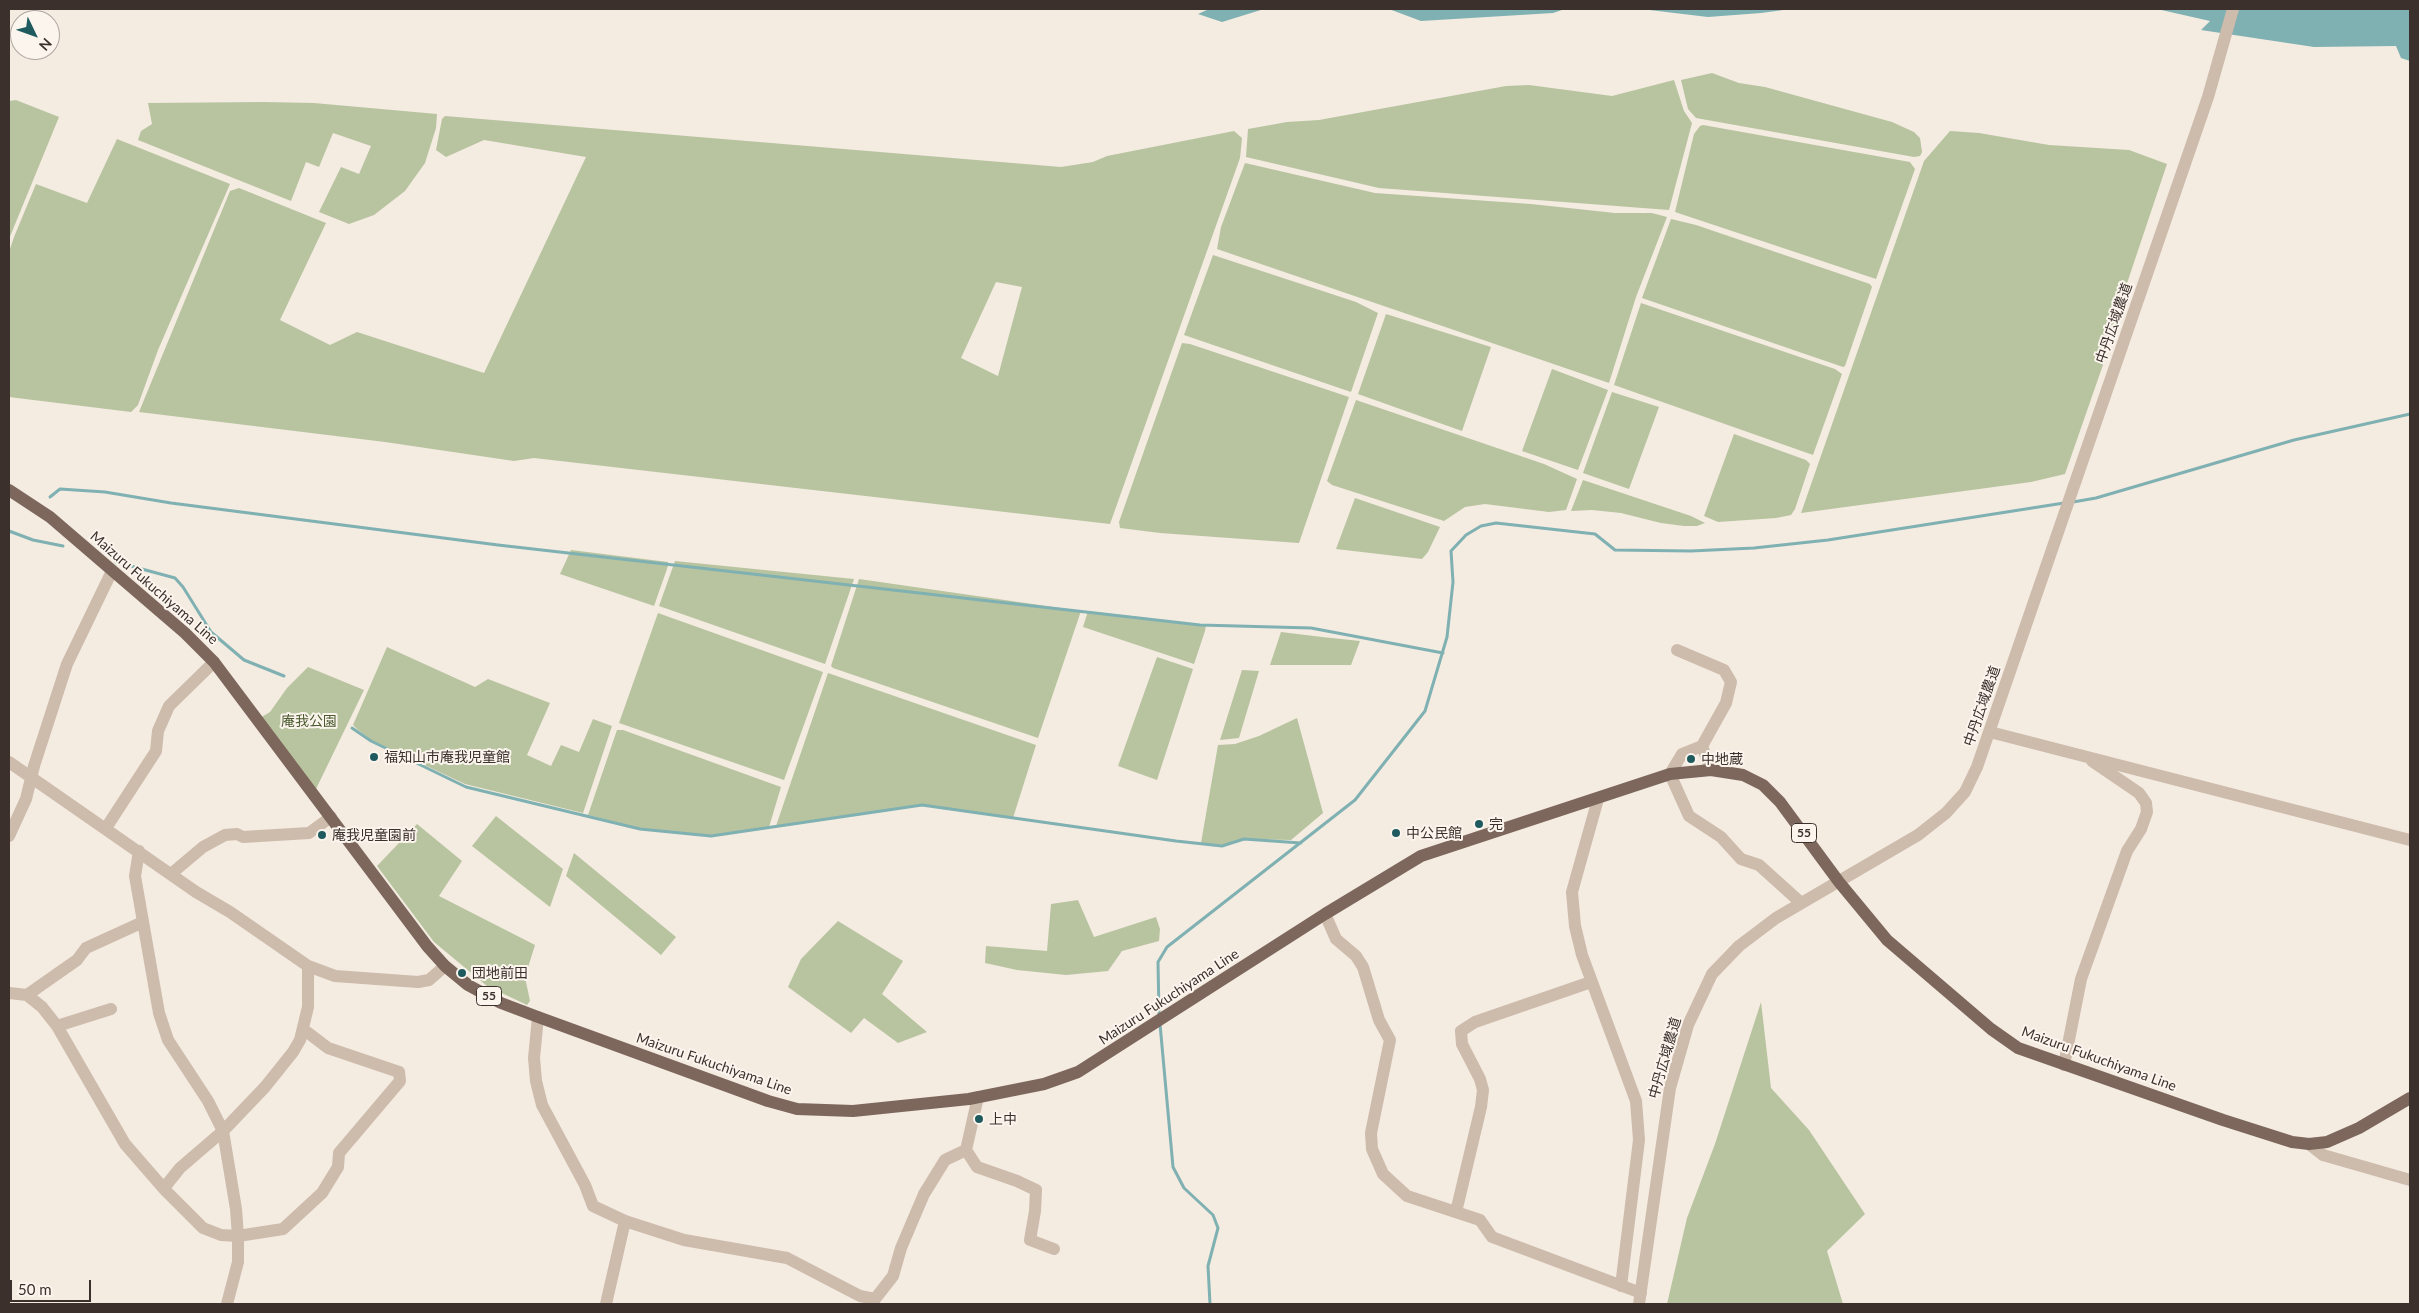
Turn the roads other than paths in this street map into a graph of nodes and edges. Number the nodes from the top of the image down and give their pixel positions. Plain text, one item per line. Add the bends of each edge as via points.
1 (2233, 9) edge
2 (9, 490) edge
3 (112, 570) junction
4 (1677, 650) dead end
5 (214, 662) junction
6 (1991, 727) junction
7 (1702, 746) junction
8 (2084, 755) junction
9 (9, 762) edge
10 (1710, 770) junction
11 (1670, 774) junction
12 (31, 779) junction
13 (1598, 799) junction
14 (331, 817) junction
15 (106, 828) junction
16 (9, 836) edge
17 (2410, 840) edge
18 (139, 851) junction
19 (171, 874) junction
20 (1839, 882) junction
21 (1800, 902) junction
22 (1325, 914) junction
23 (142, 922) junction
24 (308, 966) junction
25 (445, 966) junction
26 (1591, 982) junction
27 (9, 993) edge
28 (27, 995) junction
29 (111, 1009) dead end
30 (538, 1017) junction
31 (57, 1026) junction
32 (303, 1029) junction
33 (2064, 1065) junction
34 (978, 1097) junction
35 (2410, 1098) edge
36 (223, 1131) junction
37 (2309, 1144) junction
38 (966, 1150) junction
39 (2410, 1180) edge
40 (164, 1188) junction
41 (1456, 1212) junction
42 (625, 1221) junction
43 (238, 1236) junction
44 (1054, 1249) dead end
45 (1621, 1286) junction
46 (1640, 1299) edge
47 (227, 1304) edge
48 (606, 1304) edge

1 - 6 street, 中丹広域農道 via 2208,97
2 - 3 main road, Maizuru Fukuchiyama Line / 55 via 50,517
3 - 5 main road, Maizuru Fukuchiyama Line / 55
3 - 12 street via 67,664
4 - 7 street via 1724,670 1731,682 1726,703
5 - 14 main road, Maizuru Fukuchiyama Line / 55
5 - 15 street via 169,706 158,731 156,751
6 - 8 street
6 - 20 street, 中丹広域農道 via 1977,768 1964,792 1946,813 1918,835
7 - 10 street
7 - 11 street via 1682,754
8 - 17 street
8 - 33 street via 2138,793 2146,803 2147,812 2127,851 2081,979
9 - 12 street
10 - 11 main road, Maizuru Fukuchiyama Line / 55
10 - 20 main road, Maizuru Fukuchiyama Line / 55 via 1742,775 1763,785 1780,802
11 - 13 main road, Maizuru Fukuchiyama Line / 55
11 - 21 street via 1689,816 1721,837 1741,859 1759,865
12 - 15 street
12 - 16 street via 26,800
13 - 22 main road, Maizuru Fukuchiyama Line / 55 via 1421,856
13 - 26 street via 1572,892 1575,926
14 - 19 street via 309,833 243,838 237,834 225,835 203,847
14 - 25 main road, Maizuru Fukuchiyama Line / 55
15 - 18 street
18 - 19 street
18 - 23 street via 135,876
19 - 24 street
20 - 21 street, 中丹広域農道
20 - 33 main road, Maizuru Fukuchiyama Line / 55 via 1887,940 1991,1029 2018,1048
21 - 46 street, 中丹広域農道 via 1739,946 1712,974 1688,1025 1670,1088
22 - 34 main road, Maizuru Fukuchiyama Line / 55 via 1078,1072 1044,1084
22 - 41 street via 1336,939 1356,956 1363,967 1379,1020 1390,1040 1371,1133 1372,1149 1383,1174 1408,1196
23 - 28 street via 86,948 77,960
23 - 36 street via 168,1040 208,1101
24 - 25 street via 334,976 418,982 429,980
24 - 32 street via 308,1007
25 - 30 main road, Maizuru Fukuchiyama Line / 55 via 468,985 501,1003
26 - 41 street via 1475,1022 1461,1031 1462,1044 1483,1090
26 - 45 street via 1636,1101 1639,1140
27 - 28 street
28 - 31 street
29 - 31 street
30 - 34 main road, Maizuru Fukuchiyama Line / 55 via 797,1109 853,1111
30 - 42 street via 534,1058 536,1081 545,1112 593,1206
31 - 40 street via 125,1144
32 - 36 street via 293,1052
32 - 43 street via 328,1048 399,1072 400,1081 339,1153 338,1166 322,1193 283,1229
33 - 37 main road, Maizuru Fukuchiyama Line / 55 via 2292,1142
34 - 38 street
35 - 37 main road, Maizuru Fukuchiyama Line / 55 via 2359,1128 2327,1142
36 - 40 street via 180,1168
36 - 43 street
37 - 39 street via 2324,1154
38 - 42 street via 944,1160 924,1194 893,1276 875,1299 860,1296 787,1258 699,1243
38 - 44 street via 977,1167 1036,1190 1030,1240
40 - 43 street via 203,1228
41 - 45 street via 1480,1220 1492,1237
42 - 48 street
43 - 47 street via 238,1262
45 - 46 street

